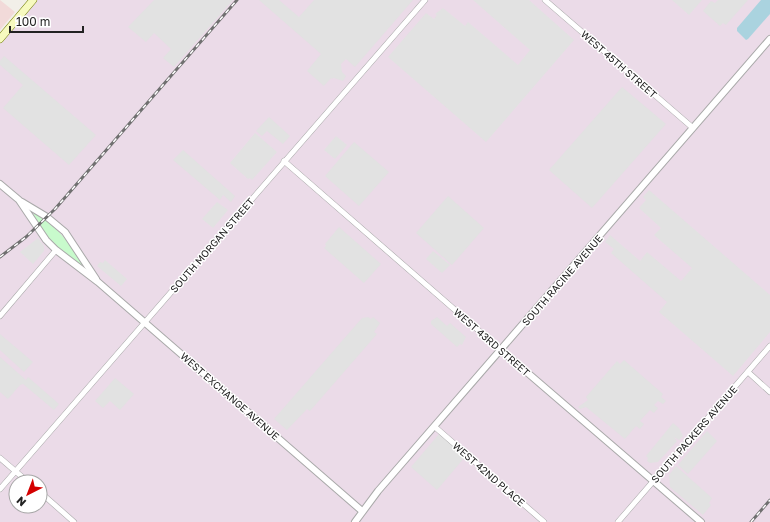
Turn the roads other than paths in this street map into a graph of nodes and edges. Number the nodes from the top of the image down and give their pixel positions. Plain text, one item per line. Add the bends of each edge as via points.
1 (33, 0) edge
2 (425, 0) edge
3 (545, 0) edge
4 (0, 39) edge
5 (770, 39) edge
6 (693, 128) junction
7 (284, 161) junction
8 (0, 184) edge
9 (19, 200) junction
10 (56, 250) junction
11 (98, 282) junction
12 (0, 316) edge
13 (145, 323) junction
14 (770, 346) edge
15 (501, 350) junction
16 (748, 372) junction
17 (770, 392) edge
18 (435, 427) junction
19 (0, 458) edge
20 (16, 471) junction
21 (19, 474) edge
22 (653, 481) junction
23 (0, 489) edge
24 (48, 499) edge
25 (362, 511) junction
26 (74, 522) edge
27 (355, 522) edge
28 (544, 522) edge
29 (618, 522) edge
30 (701, 522) edge

1 - 4 main road
2 - 7 street, SOUTH MORGAN STREET
3 - 6 street, WEST 45TH STREET
5 - 6 street, SOUTH RACINE AVENUE
6 - 15 street, SOUTH RACINE AVENUE
7 - 13 street, SOUTH MORGAN STREET
7 - 15 street, WEST 43RD STREET
8 - 9 street, WEST EXCHANGE AVENUE
9 - 10 street, WEST EXCHANGE AVENUE via 46,240
9 - 11 street, WEST EXCHANGE AVENUE via 47,217 65,232
10 - 11 street, WEST EXCHANGE AVENUE
10 - 12 street
11 - 13 street, WEST EXCHANGE AVENUE
13 - 20 street, SOUTH MORGAN STREET
13 - 25 street, WEST EXCHANGE AVENUE
14 - 16 street, SOUTH PACKERS AVENUE
15 - 18 street, SOUTH RACINE AVENUE
15 - 22 street, WEST 43RD STREET
16 - 17 street
16 - 22 street, SOUTH PACKERS AVENUE
18 - 25 street, SOUTH RACINE AVENUE
18 - 28 street, WEST 42ND PLACE
19 - 20 street
20 - 21 street
20 - 23 street, SOUTH MORGAN STREET
22 - 29 street, SOUTH PACKERS AVENUE
22 - 30 street, WEST 43RD STREET
24 - 26 street
25 - 27 street, SOUTH RACINE AVENUE

